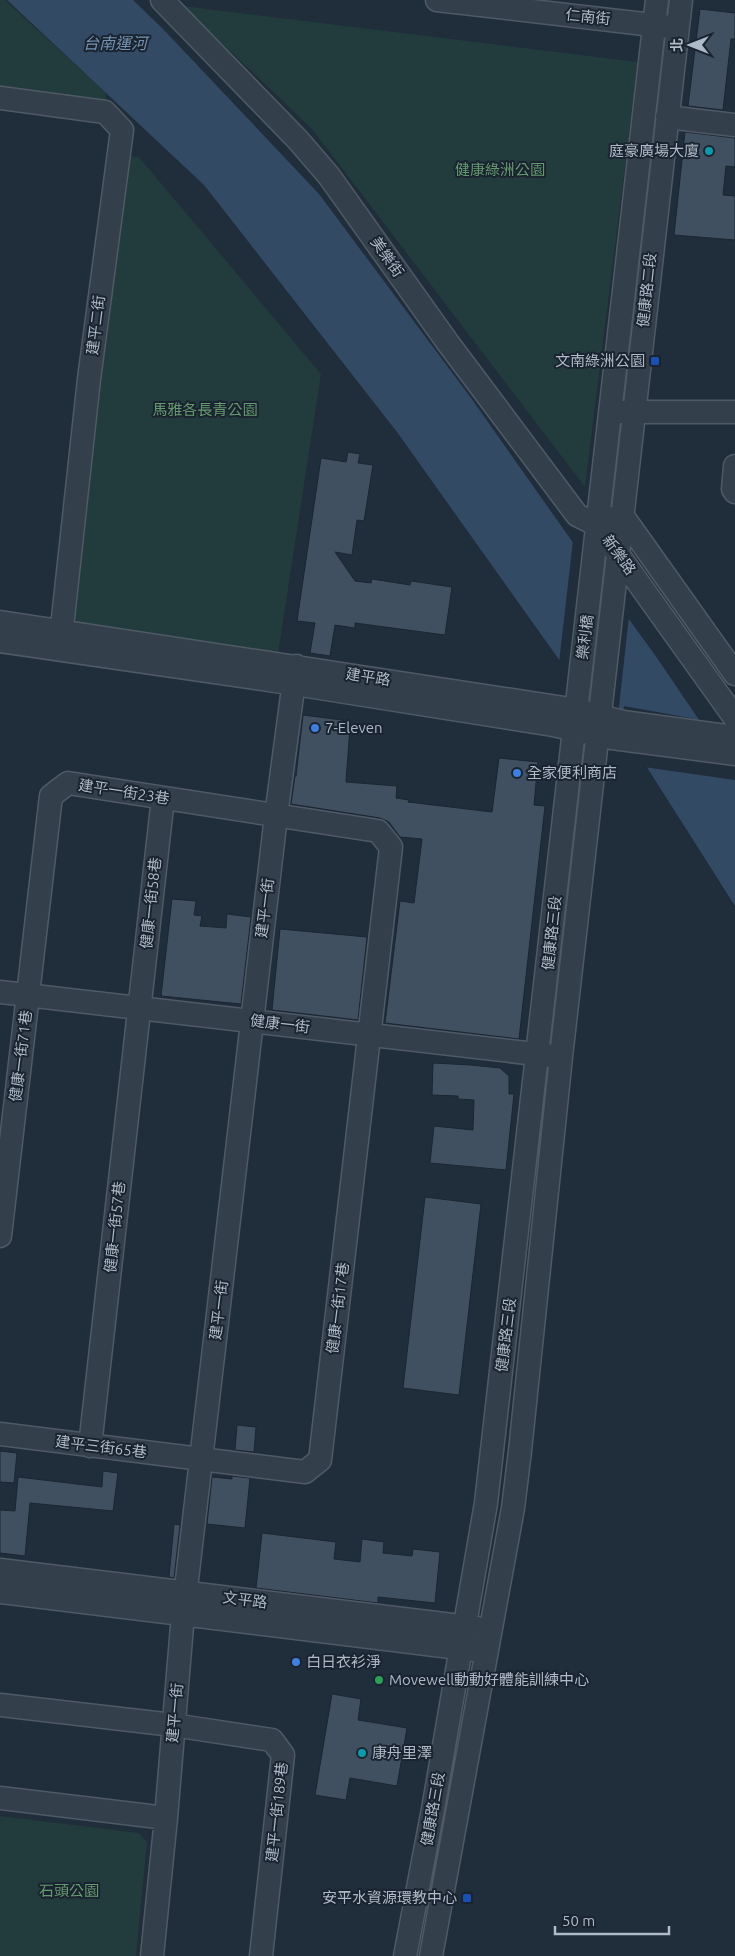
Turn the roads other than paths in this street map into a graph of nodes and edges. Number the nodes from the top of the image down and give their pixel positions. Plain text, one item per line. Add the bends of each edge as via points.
1 (162, 0) edge
2 (437, 0) edge
3 (657, 0) edge
4 (681, 0) edge
5 (516, 4) edge
6 (654, 24) junction
7 (678, 28) junction
8 (0, 101) edge
9 (666, 117) junction
10 (735, 125) edge
11 (611, 412) junction
12 (634, 412) junction
13 (735, 412) edge
14 (735, 466) edge
15 (735, 492) edge
16 (622, 515) junction
17 (597, 525) junction
18 (618, 552) junction
19 (594, 564) joint
20 (615, 581) joint
21 (0, 622) edge
22 (59, 640) junction
23 (0, 641) edge
24 (735, 674) edge
25 (294, 675) junction
26 (735, 718) edge
27 (576, 719) junction
28 (598, 726) junction
29 (730, 745) edge
30 (163, 798) junction
31 (276, 816) junction
32 (391, 847) joint
33 (0, 992) edge
34 (28, 995) junction
35 (140, 1008) junction
36 (252, 1021) junction
37 (370, 1034) junction
38 (538, 1054) junction
39 (561, 1057) junction
40 (0, 1236) edge
41 (0, 1434) edge
42 (90, 1446) junction
43 (202, 1460) junction
44 (0, 1570) edge
45 (0, 1592) edge
46 (186, 1592) junction
47 (183, 1614) junction
48 (464, 1626) junction
49 (490, 1630) junction
50 (460, 1648) junction
51 (487, 1652) junction
52 (0, 1705) edge
53 (173, 1725) junction
54 (0, 1798) edge
55 (166, 1818) junction
56 (152, 1956) edge
57 (261, 1956) edge
58 (405, 1956) edge
59 (431, 1956) edge

1 - 17 street, 美樂街 via 329,176 577,515
2 - 5 street, 仁南街
3 - 6 street, 健康路二段
4 - 7 street, 健康路二段
5 - 6 street, 仁南街
6 - 7 street, 仁南街
6 - 11 street, 健康路二段
7 - 9 street, 健康路二段
8 - 22 street, 建平二街 via 105,112 122,130
9 - 10 street
9 - 12 street, 健康路二段
11 - 12 street
11 - 17 street, 健康路二段
12 - 13 street
12 - 16 street, 健康路二段
14 - 15 street
16 - 17 street, 新樂路
16 - 18 street, 健康路二段
16 - 24 street, 新樂路
17 - 18 street, 新樂路
17 - 19 street, 健康路二段
18 - 20 street, 健康路二段
18 - 26 street, 新樂路
19 - 27 street, 樂利橋
20 - 28 street, 樂利橋
21 - 22 street, 建平路
22 - 23 street, 建平路
22 - 25 street, 建平路
25 - 27 street, 建平路
25 - 31 street, 建平一街
27 - 28 street, 建平路
27 - 38 street, 健康路三段
28 - 29 street, 建平路
28 - 39 street, 健康路三段
30 - 31 street, 建平一街23巷
30 - 34 street, 建平一街23巷 via 68,784 51,796
30 - 35 street, 健康一街58巷
31 - 32 street, 建平一街23巷 via 378,831
31 - 36 street, 建平一街
32 - 37 street, 健康一街17巷
33 - 34 street, 健康一街
34 - 35 street, 健康一街
34 - 40 street, 健康一街71巷
35 - 36 street, 健康一街
35 - 42 street, 健康一街57巷
36 - 37 street, 健康一街
36 - 43 street, 建平一街
37 - 38 street, 健康一街
37 - 43 street, 健康一街17巷 via 320,1460 305,1472
38 - 39 street, 健康一街
38 - 48 street, 健康路三段 via 486,1503
39 - 49 street, 健康路三段 via 519,1461
41 - 42 street, 建平三街65巷
42 - 43 street, 建平三街65巷
43 - 46 street, 建平一街
44 - 46 street, 文平路
45 - 47 street, 文平路
46 - 47 street, 建平一街
46 - 48 street, 文平路
47 - 50 street, 文平路
47 - 53 street, 建平一街
48 - 49 street, 文平路
48 - 50 street, 健康路三段
49 - 51 street, 健康路三段
50 - 51 street, 文平路
50 - 58 street, 健康路三段
51 - 59 street, 健康路三段
52 - 53 street, 建平一街189巷
53 - 55 street, 建平一街
53 - 57 street, 建平一街189巷 via 272,1740 283,1756
54 - 55 street
55 - 56 street, 建平一街

